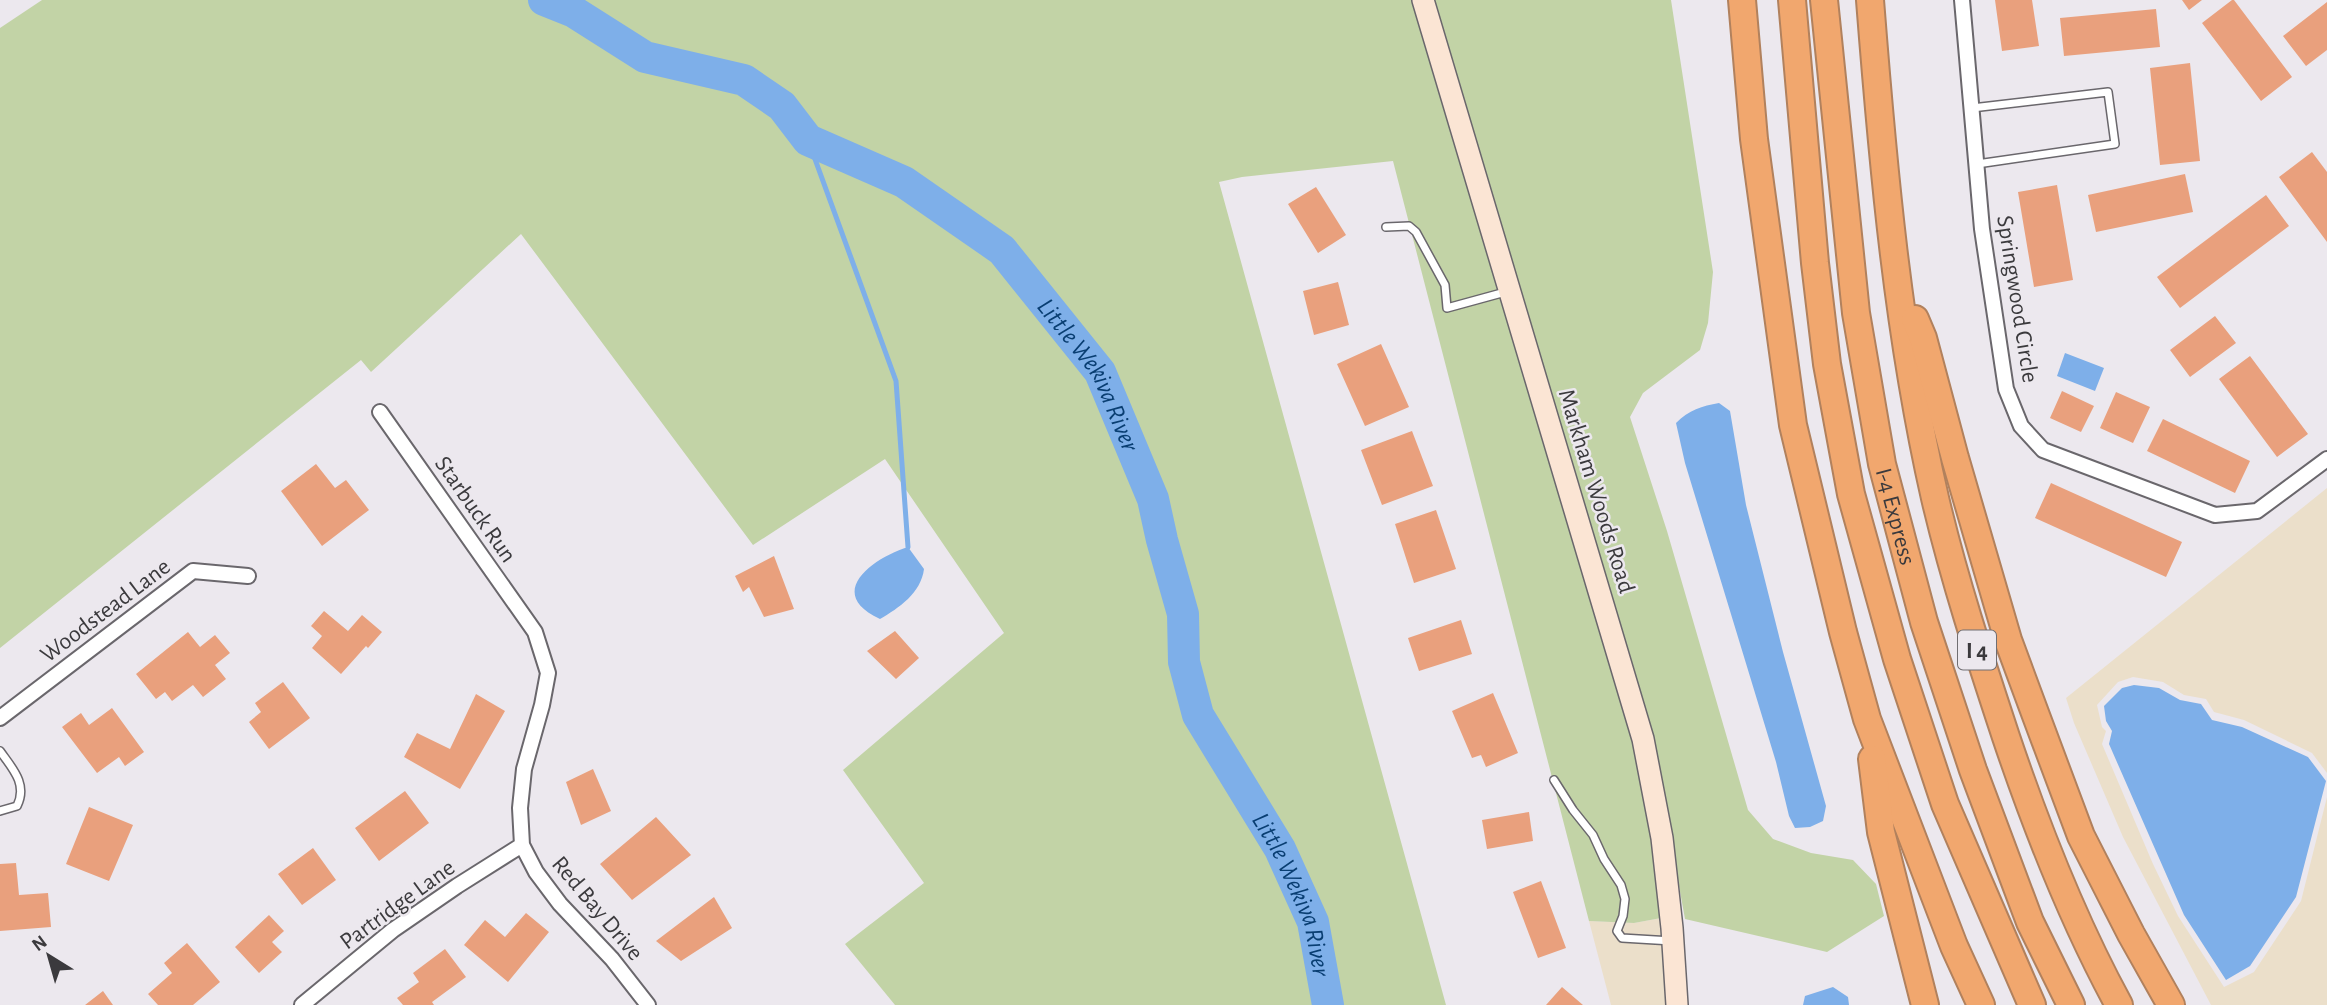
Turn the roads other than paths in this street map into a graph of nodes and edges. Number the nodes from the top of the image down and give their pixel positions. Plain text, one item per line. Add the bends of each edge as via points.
1 (1423, 0) edge
2 (1742, 0) edge
3 (1792, 0) edge
4 (1824, 0) edge
5 (1870, 0) edge
6 (1962, 0) edge
7 (1972, 108) junction
8 (1977, 164) junction
9 (1386, 227) dead end
10 (1896, 275) junction
11 (1510, 291) junction
12 (380, 412) dead end
13 (2327, 458) edge
14 (248, 576) dead end
15 (535, 632) joint
16 (0, 718) edge
17 (1867, 719) junction
18 (0, 751) edge
19 (1554, 780) dead end
20 (0, 811) edge
21 (522, 845) junction
22 (1673, 941) junction
23 (302, 1005) edge
24 (648, 1005) edge
25 (1677, 1005) edge
26 (1925, 1005) edge
27 (1982, 1005) edge
28 (2032, 1005) edge
29 (2071, 1005) edge
30 (2119, 1005) edge
31 (2171, 1005) edge

1 - 11 main road, Markham Woods Road
2 - 17 highway via 1754,139 1793,425
3 - 28 highway, I-4 Express via 1816,276 1851,494 1897,659 1945,804
4 - 29 highway, I-4 Express via 1856,313 1882,464 1924,622 1973,770 2030,922
5 - 10 highway, I 4
6 - 7 street, Springwood Circle
7 - 8 street, Springwood Circle
7 - 8 lane via 2108,92 2115,144
8 - 13 street, Springwood Circle via 2006,389 2021,426 2043,450 2215,515 2257,511
9 - 11 lane via 1409,226 1416,232 1445,285 1447,308
10 - 30 highway, I 4 via 1935,498 1973,640 2033,816 2066,898
10 - 31 highway via 1923,338 2008,640 2039,726 2081,836
11 - 22 main road, Markham Woods Road via 1643,739 1662,838
12 - 15 street, Starbuck Run
14 - 16 street, Woodstead Lane via 192,571
15 - 21 street, Red Bay Drive via 548,673 524,769
17 - 26 highway via 1881,832
17 - 27 highway via 1954,946
18 - 20 lane via 18,777 22,796 17,806
19 - 22 lane via 1621,885 1625,899 1617,931 1622,938
21 - 23 street, Partridge Lane via 393,930
21 - 24 street, Red Bay Drive via 560,904
22 - 25 main road, Markham Woods Road

